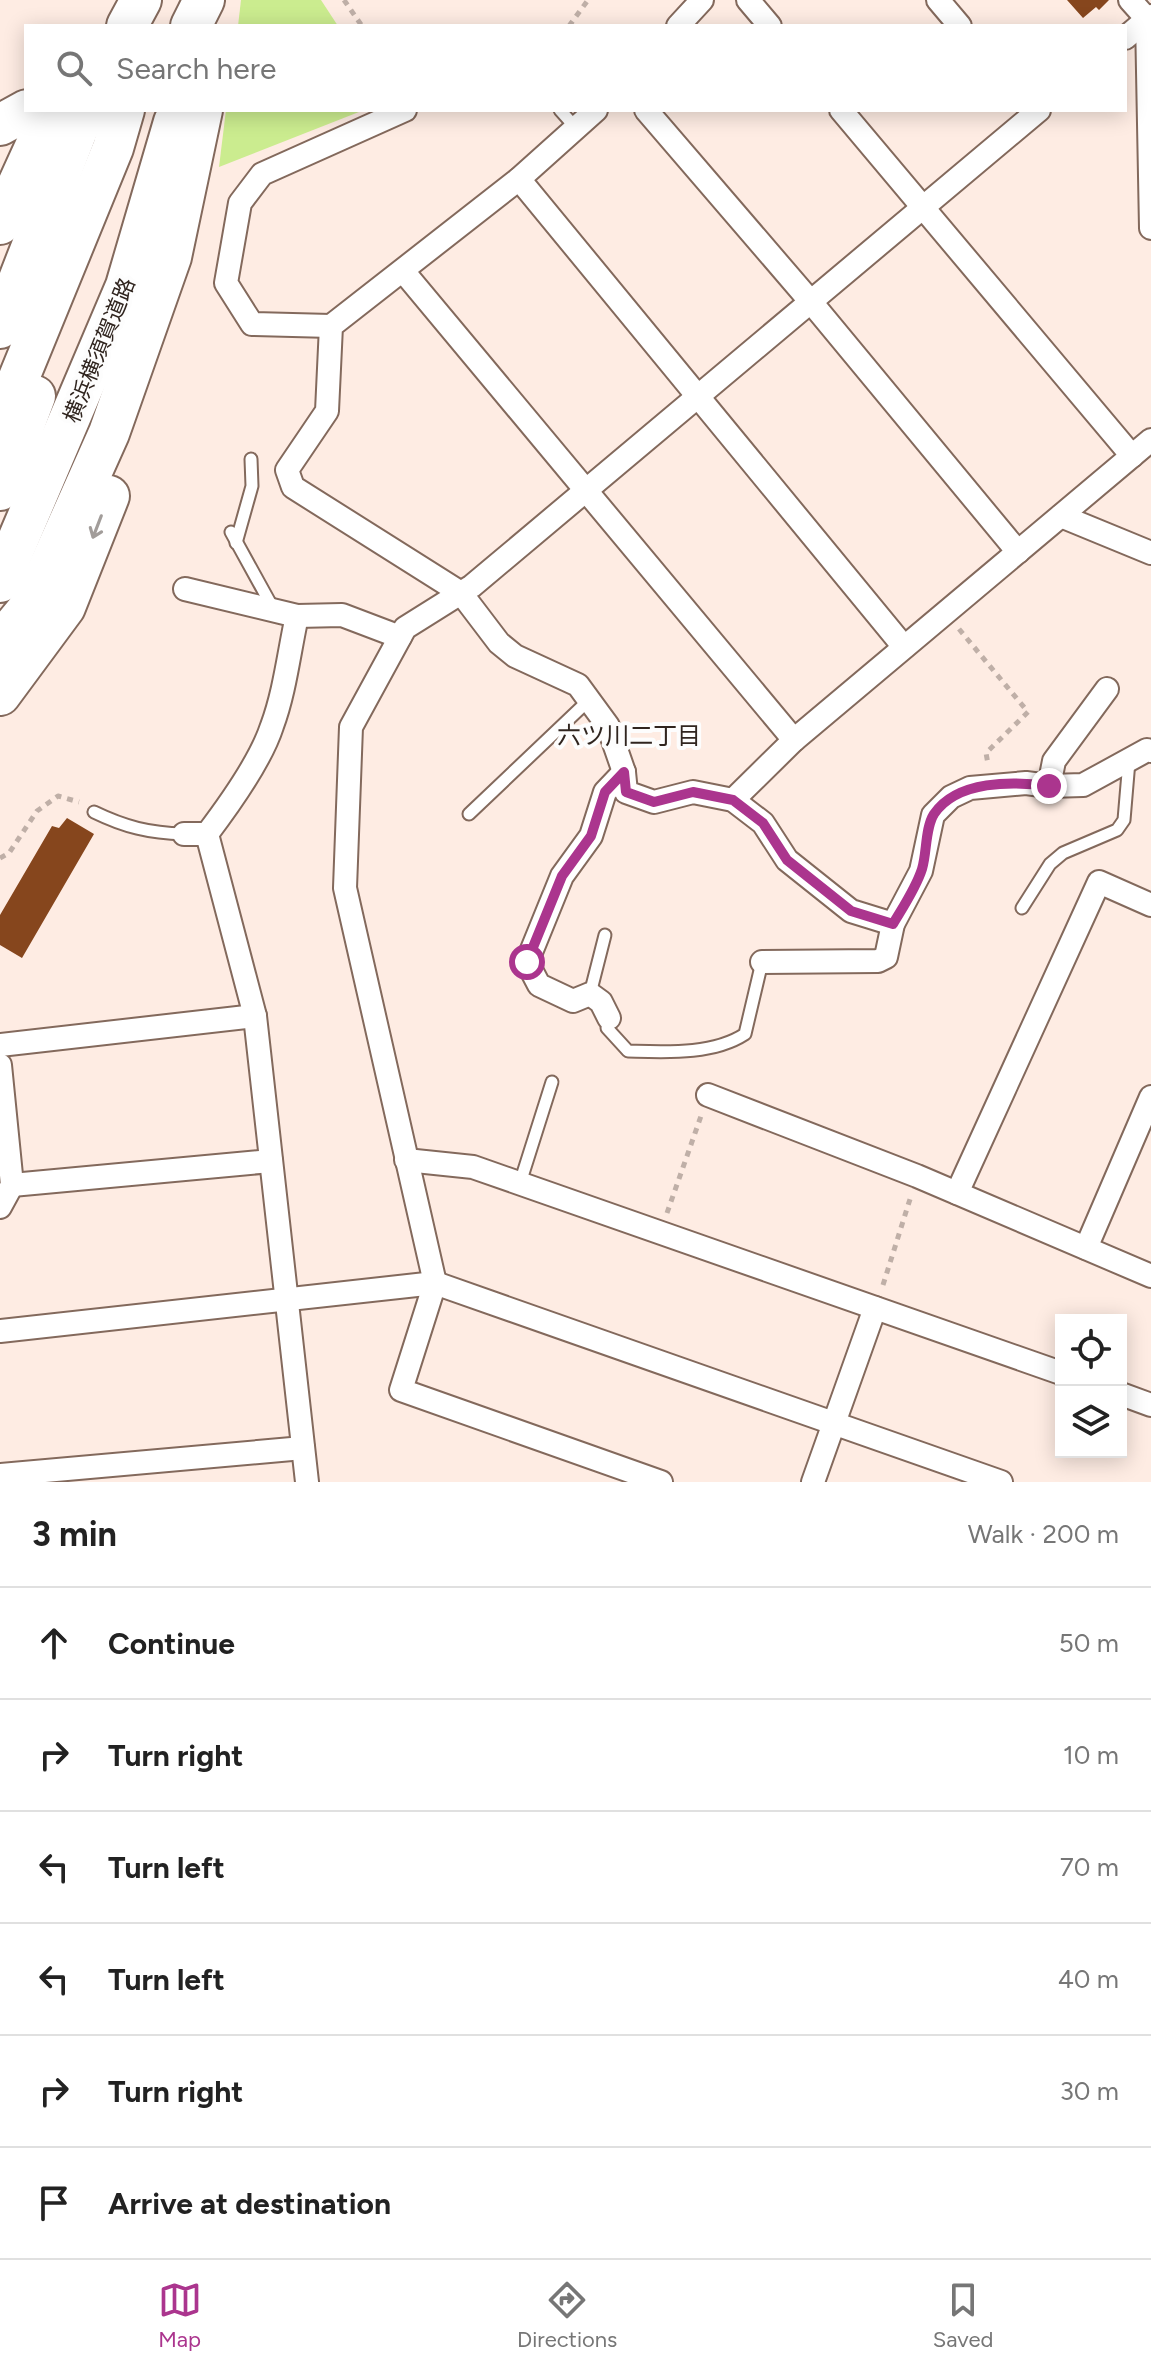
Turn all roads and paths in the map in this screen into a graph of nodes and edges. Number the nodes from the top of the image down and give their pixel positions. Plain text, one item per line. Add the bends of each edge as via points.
1 (141, 0) edge
2 (155, 0) edge
3 (204, 0) edge
4 (215, 0) edge
5 (344, 0) edge
6 (588, 0) edge
7 (702, 0) edge
8 (748, 0) edge
9 (938, 0) edge
10 (1130, 0) edge
11 (1149, 17) edge
12 (128, 24) edge
13 (148, 24) edge
14 (192, 24) edge
15 (198, 24) edge
16 (211, 24) edge
17 (361, 24) edge
18 (570, 24) edge
19 (680, 24) edge
20 (768, 24) edge
21 (958, 24) edge
22 (1127, 36) edge
23 (24, 112) edge
24 (27, 112) edge
25 (51, 112) edge
26 (83, 112) edge
27 (83, 112) edge
28 (108, 112) edge
29 (123, 112) edge
30 (157, 112) edge
31 (176, 112) edge
32 (189, 112) edge
33 (202, 112) edge
34 (401, 112) edge
35 (562, 112) edge
36 (594, 112) edge
37 (648, 112) edge
38 (843, 112) edge
39 (1034, 112) edge
40 (0, 125) edge
41 (576, 128) junction
42 (0, 173) edge
43 (519, 179) junction
44 (185, 187) junction
45 (96, 189) junction
46 (923, 208) junction
47 (0, 224) edge
48 (1151, 228) edge
49 (403, 271) junction
50 (0, 279) edge
51 (811, 302) junction
52 (331, 326) junction
53 (0, 328) edge
54 (0, 375) edge
55 (696, 398) junction
56 (0, 424) edge
57 (1151, 440) edge
58 (1132, 456) junction
59 (251, 459) dead end
60 (0, 490) edge
61 (584, 492) junction
62 (1061, 516) junction
63 (0, 533) edge
64 (1018, 552) junction
65 (1151, 553) edge
66 (0, 582) edge
67 (185, 589) dead end
68 (461, 593) junction
69 (274, 611) junction
70 (297, 616) junction
71 (0, 626) edge
72 (964, 635) dead end
73 (400, 637) junction
74 (0, 643) edge
75 (904, 647) junction
76 (1107, 689) dead end
77 (0, 695) edge
78 (589, 700) junction
79 (794, 740) junction
80 (1151, 751) edge
81 (986, 753) dead end
82 (1129, 761) junction
83 (624, 772) junction
84 (1049, 786) junction
85 (733, 800) junction
86 (94, 812) joint
87 (469, 814) dead end
88 (184, 834) joint
89 (207, 834) junction
90 (0, 858) edge
91 (1151, 905) edge
92 (1022, 908) dead end
93 (893, 924) junction
94 (605, 935) dead end
95 (762, 962) joint
96 (590, 994) junction
97 (255, 1016) junction
98 (608, 1023) joint
99 (0, 1045) edge
100 (0, 1065) edge
101 (552, 1082) dead end
102 (708, 1095) joint
103 (1151, 1097) edge
104 (406, 1160) junction
105 (271, 1161) junction
106 (917, 1176) junction
107 (520, 1183) junction
108 (12, 1185) junction
109 (957, 1193) junction
110 (0, 1207) edge
111 (660, 1233) junction
112 (1086, 1248) junction
113 (1151, 1276) edge
114 (435, 1283) junction
115 (287, 1300) junction
116 (875, 1308) junction
117 (0, 1331) edge
118 (1055, 1371) edge
119 (1127, 1396) edge
120 (1151, 1405) edge
121 (834, 1424) junction
122 (303, 1448) junction
123 (0, 1475) edge
124 (307, 1482) edge
125 (661, 1482) edge
126 (813, 1482) edge
127 (1001, 1482) edge

1 - 12 highway
2 - 13 highway
3 - 14 highway
3 - 15 highway
4 - 16 highway
5 - 17 path
6 - 18 path
7 - 19 street
8 - 20 street
9 - 21 street
10 - 11 street
11 - 22 street
11 - 48 street
23 - 40 highway
24 - 42 highway
25 - 47 highway
26 - 50 highway
27 - 53 highway
28 - 54 highway
29 - 45 highway
30 - 63 highway via 116,244
31 - 66 highway, 横浜横須賀道路 via 126,286
32 - 71 highway via 166,214 90,427
33 - 44 highway
34 - 52 street via 262,174 240,203 226,283 252,324
35 - 41 lane
36 - 41 street
37 - 51 street
38 - 46 street
39 - 46 street
41 - 43 street
43 - 49 street
43 - 55 street
44 - 74 highway via 171,257 109,433 33,603
44 -> 77 highway via 190,287 65,607
45 - 56 highway
45 - 60 highway via 97,240
46 - 51 street
46 - 58 street
49 - 52 street
49 - 61 street
51 - 55 street
51 - 64 street
52 - 68 street via 327,411 287,470 293,487
55 - 61 street
55 - 75 street
57 - 58 street
58 - 62 street
59 - 69 lane via 252,486 234,538
61 - 68 street
61 - 79 street
62 - 64 street
62 - 65 street
64 - 75 street
67 - 69 street
68 - 73 street via 405,628
68 - 78 street via 499,643 578,685
69 - 70 street
70 - 73 street via 342,615
70 - 89 street via 272,729
72 - 81 path via 1028,712
73 - 104 street via 351,727 345,888
75 - 79 street
76 - 84 street via 1054,761
78 - 83 street via 608,726
78 - 87 lane
79 - 85 street
80 - 82 street
82 - 84 street via 1083,785
82 - 92 lane via 1124,820 1117,830 1056,858
83 - 85 street via 626,792 654,802 693,792
83 - 96 street via 605,792 591,836 562,876 527,962 539,985 573,1001
84 - 93 street via 970,788 951,797 933,815 921,871
85 - 93 street via 763,823 787,860 851,911
86 - 88 lane via 122,826
86 - 90 path via 58,796 37,811
88 - 89 street
89 - 97 street
91 - 109 street via 1099,882
93 - 95 street via 886,957 878,961
94 - 96 lane
95 - 98 lane via 745,1034 732,1043 672,1052 628,1051
96 - 98 street via 601,1002
97 - 99 street
97 - 105 street
100 - 108 street
101 - 107 lane
102 - 106 street
102 - 111 path
103 - 112 street
104 - 107 street via 473,1167
104 - 114 street
105 - 108 street
105 - 115 street
106 - 109 street
106 - 116 path
107 - 111 street
108 - 110 street
109 - 112 street
111 - 116 street
112 - 113 street
114 - 115 street
114 - 121 street
114 - 125 street via 401,1390
115 - 117 street
115 - 122 street
116 - 118 street
116 - 121 street
119 - 120 street
121 - 126 street
121 - 127 street
122 - 123 street
122 - 124 street

